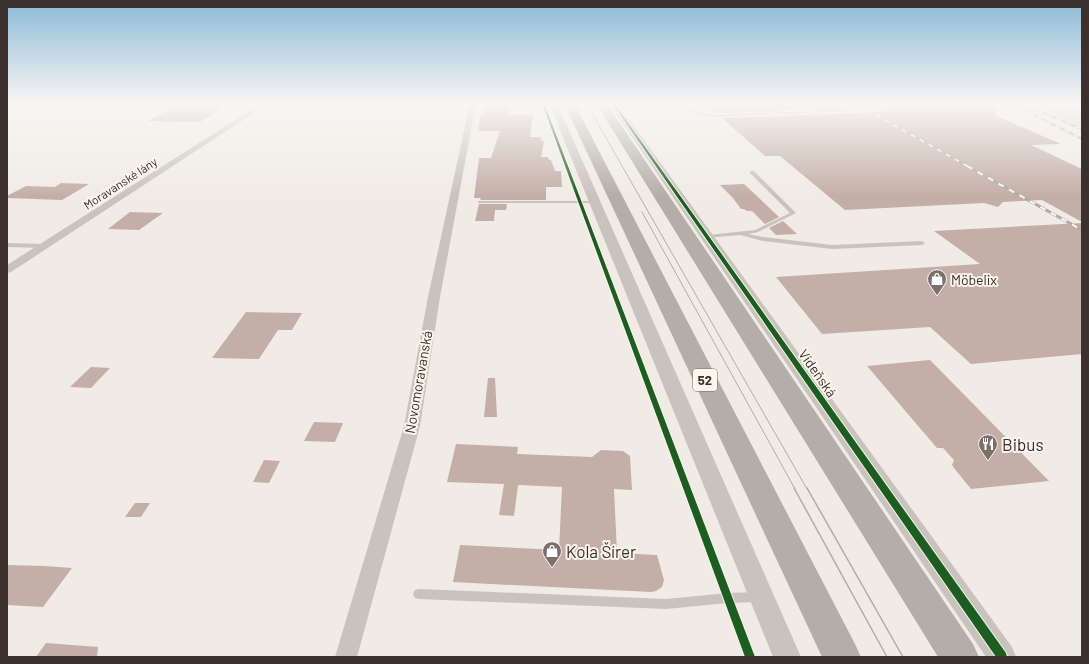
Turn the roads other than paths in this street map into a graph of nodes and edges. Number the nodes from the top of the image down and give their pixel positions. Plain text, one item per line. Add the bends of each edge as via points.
1 (218, 134) edge
2 (467, 134) edge
3 (566, 134) edge
4 (584, 134) edge
5 (621, 134) edge
6 (636, 134) edge
7 (752, 172) dead end
8 (480, 202) dead end
9 (595, 202) junction
10 (742, 234) junction
11 (708, 237) junction
12 (922, 243) dead end
13 (7, 245) edge
14 (46, 246) junction
15 (7, 270) edge
16 (868, 514) junction
17 (419, 594) dead end
18 (761, 597) junction
19 (346, 657) edge
20 (787, 657) edge
21 (842, 657) edge
22 (960, 657) edge
23 (973, 657) edge
24 (1002, 657) edge

1 - 14 street, Moravanské lány
2 - 19 street, Novomoravanská via 434,297 412,426
3 - 9 street
4 - 21 highway, 52
5 - 16 highway
6 - 11 street, Vídeňská
7 - 10 lane via 793,213 756,232
8 - 9 lane
9 - 18 street
10 - 11 lane
10 - 12 lane via 832,248
11 - 24 street, Vídeňská
13 - 14 lane
14 - 15 street, Moravanské lány
16 - 22 highway
16 - 23 highway
17 - 18 lane via 666,604
18 - 20 street

